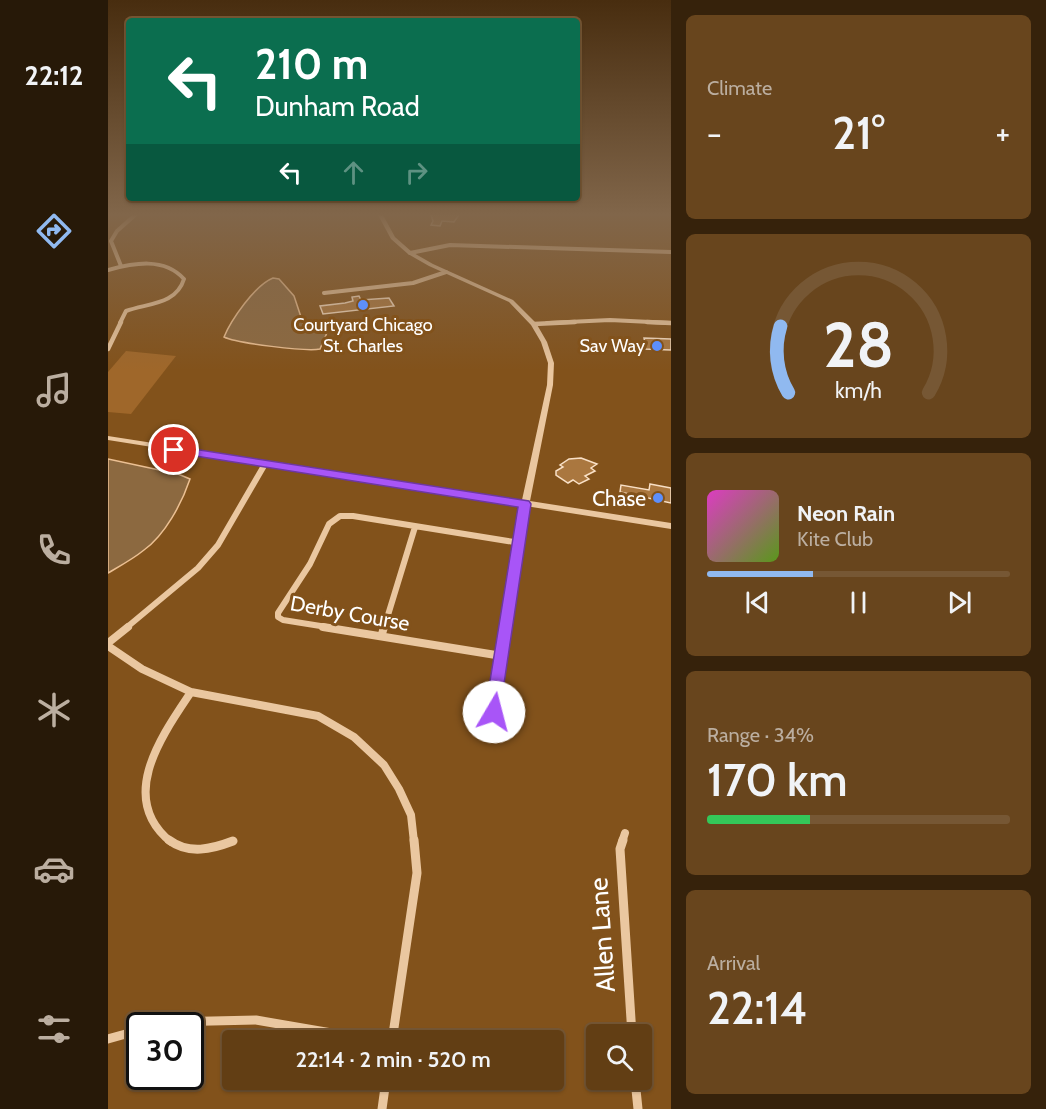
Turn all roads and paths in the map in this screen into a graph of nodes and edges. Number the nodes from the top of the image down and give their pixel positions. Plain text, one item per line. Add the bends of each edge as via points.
1 (164, 267) edge
2 (436, 267) edge
3 (446, 272) junction
4 (324, 293) dead end
5 (671, 322) edge
6 (534, 324) junction
7 (108, 349) edge
8 (108, 438) edge
9 (265, 464) junction
10 (525, 504) junction
11 (671, 526) edge
12 (415, 527) junction
13 (520, 543) junction
14 (382, 634) junction
15 (108, 645) edge
16 (502, 656) junction
17 (190, 692) junction
18 (494, 712) dead end
19 (625, 833) dead end
20 (233, 841) dead end
21 (204, 1021) edge
22 (631, 1024) edge
23 (314, 1030) edge
24 (394, 1030) edge
25 (126, 1034) edge
26 (108, 1039) edge
27 (385, 1090) edge
28 (636, 1090) edge
29 (382, 1109) edge
30 (638, 1109) edge

1 - 7 street via 184,279 180,291 171,298 123,314
2 - 3 street
3 - 4 street via 413,284
3 - 6 street via 502,295
5 - 6 street
6 - 10 street via 548,352 551,376
8 - 9 street
9 - 10 street
9 - 15 street via 218,545 198,568
10 - 11 street
10 - 13 street
12 - 13 street, Derby Course
12 - 14 street
12 - 14 street, Derby Course via 347,516 333,520 278,613 283,620
13 - 16 street
14 - 16 street, Derby Course
15 - 17 street via 142,669
16 - 18 street
17 - 20 street via 157,746 148,774 146,800 152,821 167,838 188,849 206,849
17 - 24 street via 318,716 371,750 399,789 411,816 417,873
19 - 22 street, Allen Lane via 620,849
21 - 23 street via 256,1020
25 - 26 street
27 - 29 street
28 - 30 street

